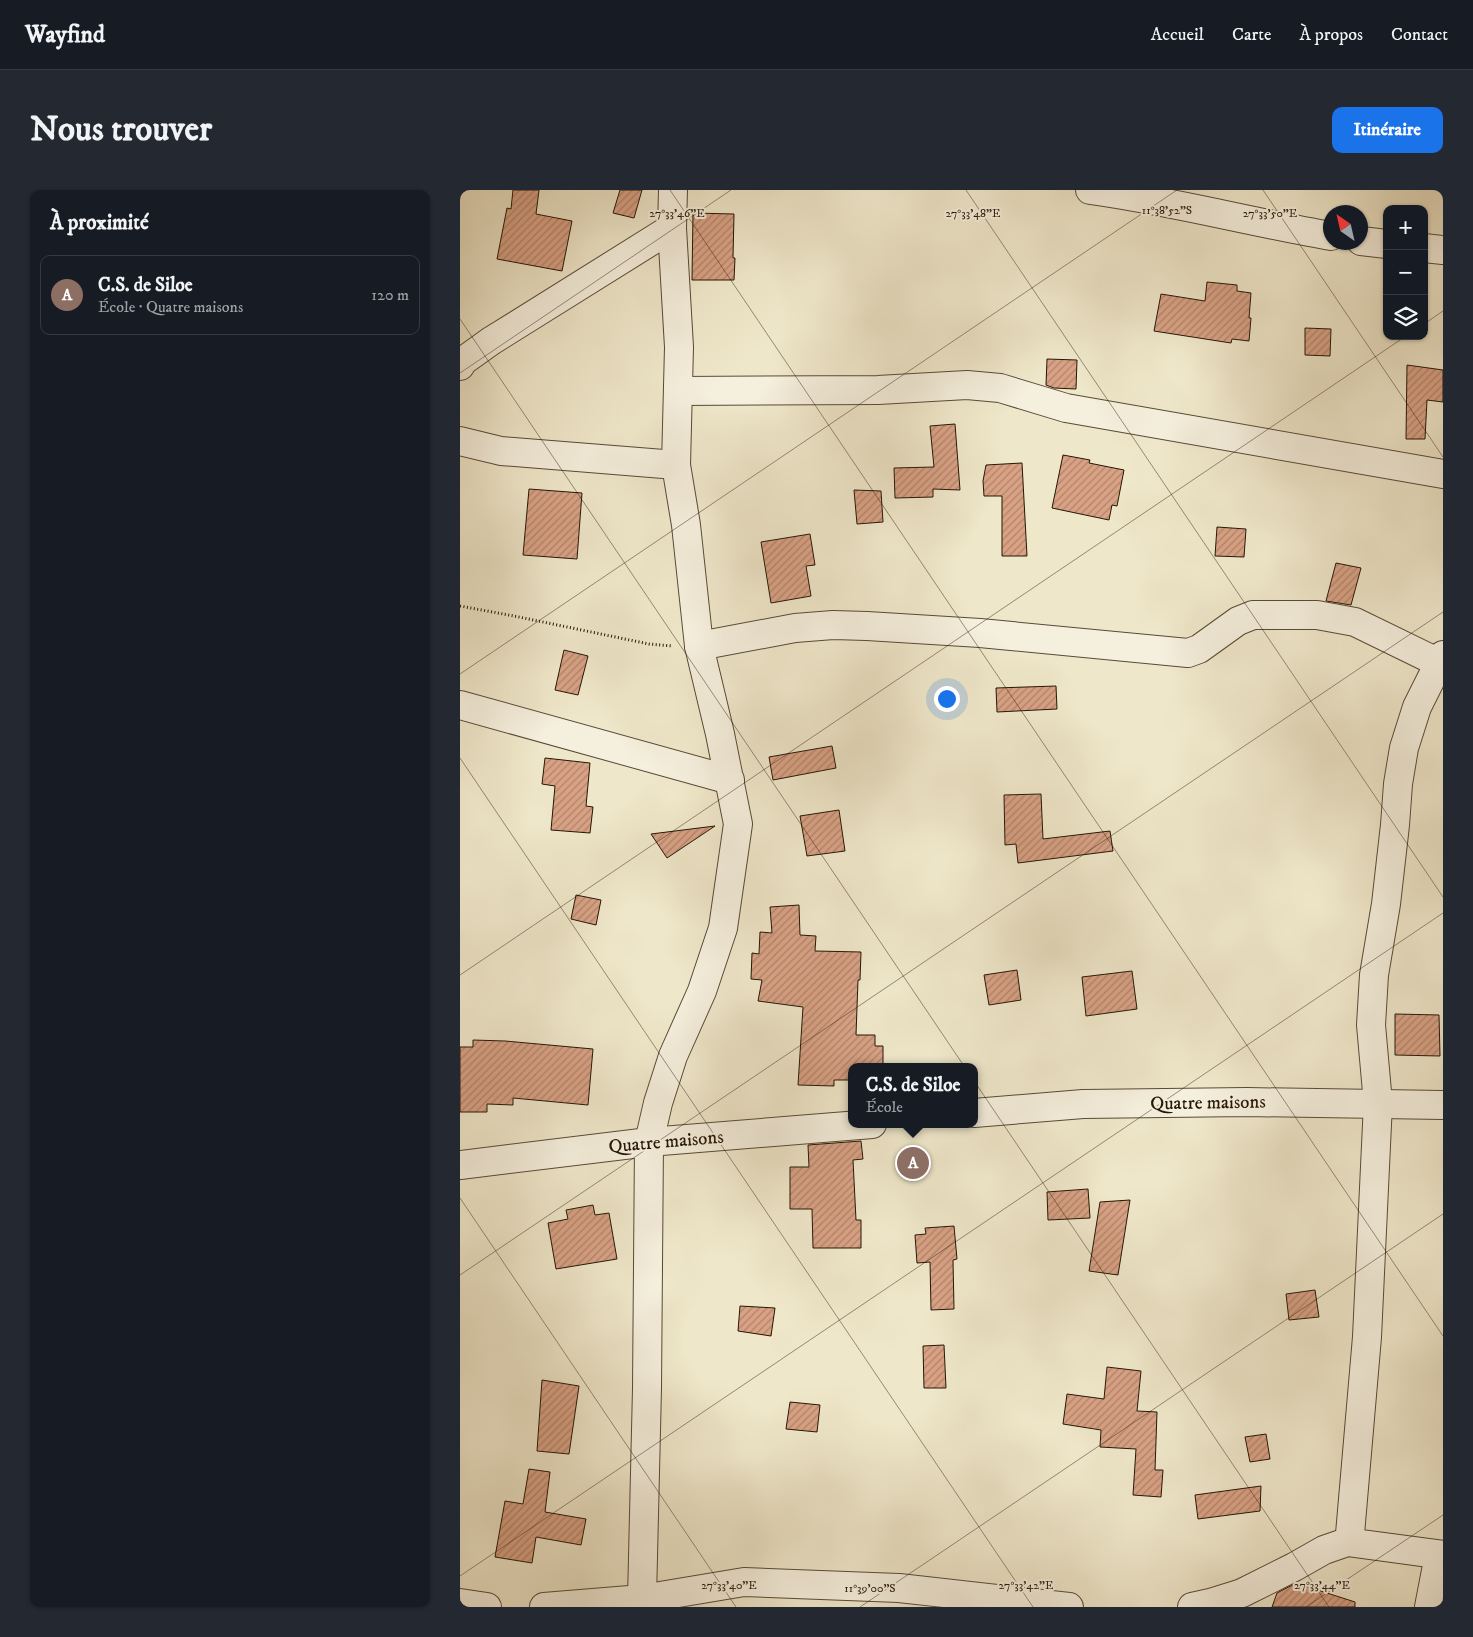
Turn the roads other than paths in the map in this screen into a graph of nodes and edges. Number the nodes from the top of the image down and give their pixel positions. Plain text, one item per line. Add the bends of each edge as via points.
1 (673, 190) edge
2 (1090, 190) edge
3 (672, 228) junction
4 (1323, 235) edge
5 (1368, 242) edge
6 (1383, 244) edge
7 (1428, 248) edge
8 (1443, 250) edge
9 (460, 366) edge
10 (678, 391) junction
11 (460, 441) edge
12 (676, 465) junction
13 (1443, 474) edge
14 (699, 646) junction
15 (1441, 659) edge
16 (460, 705) edge
17 (730, 780) junction
18 (1378, 1103) junction
19 (1443, 1105) edge
20 (978, 1113) edge
21 (848, 1126) edge
22 (649, 1142) junction
23 (460, 1165) edge
24 (1347, 1542) junction
25 (1441, 1555) edge
26 (642, 1599) junction
27 (460, 1603) edge
28 (487, 1607) edge
29 (544, 1607) edge
30 (1069, 1607) edge
31 (1192, 1607) edge
32 (1429, 1607) edge

1 - 3 street
2 - 4 street
3 - 9 street via 491,341
3 - 10 street via 679,347
5 - 6 street
7 - 8 street
10 - 12 street
10 - 13 street via 1000,388 1066,408
11 - 12 street via 501,451
12 - 14 street
14 - 15 street via 795,628 867,626 1188,652 1199,649 1238,621 1253,615 1317,615 1355,622
14 - 17 street
15 - 18 street via 1417,707 1404,748 1398,784 1396,825 1374,976 1371,1025
16 - 17 street
17 - 22 street via 738,824 723,928 702,991 673,1056
18 - 19 street, Quatre maisons
18 - 20 street, Quatre maisons via 1083,1104
18 - 24 street via 1367,1337
21 - 22 street, Quatre maisons
22 - 23 street, Quatre maisons
22 - 26 street
24 - 25 street
24 - 31 street via 1324,1550 1242,1593
25 - 32 street
26 - 29 street
26 - 30 street via 744,1582 899,1588
27 - 28 street

